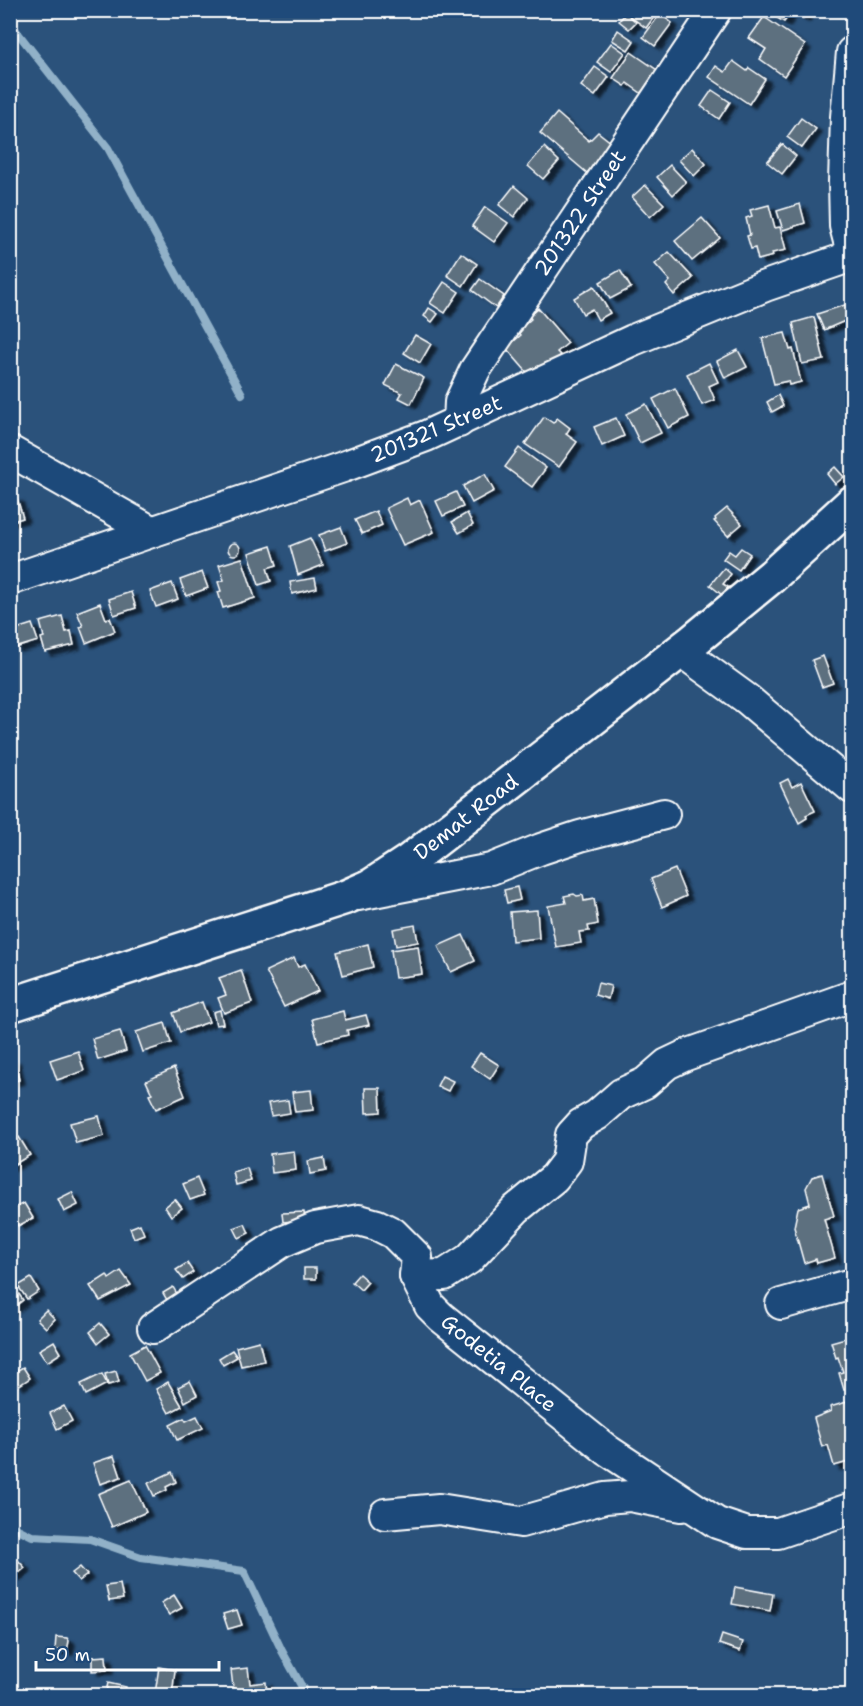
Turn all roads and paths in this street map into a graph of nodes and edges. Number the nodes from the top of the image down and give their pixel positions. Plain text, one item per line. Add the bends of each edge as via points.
1 (716, 10) edge
2 (852, 52) edge
3 (852, 254) edge
4 (459, 422) junction
5 (10, 451) edge
6 (852, 503) edge
7 (151, 531) junction
8 (10, 580) edge
9 (681, 651) junction
10 (852, 788) edge
11 (664, 814) dead end
12 (346, 897) junction
13 (852, 996) edge
14 (10, 1005) edge
15 (415, 1276) junction
16 (852, 1284) edge
17 (781, 1304) dead end
18 (153, 1328) dead end
19 (693, 1508) junction
20 (852, 1508) edge
21 (385, 1514) dead end

1 - 4 street, 201322 Street via 475,370 460,402
2 - 3 street via 844,183 845,226
3 - 4 street, 201321 Street via 633,340
4 - 7 street, 201321 Street via 343,468
5 - 7 street
6 - 9 street, Demat Road
7 - 8 street, 201321 Street
9 - 10 street via 747,699
9 - 12 street, Demat Road via 409,861
11 - 12 street via 580,836 491,869
12 - 14 street, Demat Road
13 - 15 street via 667,1064 576,1128 570,1135 567,1161 554,1178 516,1209 469,1259 444,1275
15 - 18 street, Godetia Place via 417,1257 393,1233 377,1225 359,1220 315,1228 282,1242
15 - 19 street, Godetia Place via 430,1306 441,1317 607,1449
16 - 17 street
19 - 20 street, Godetia Place via 717,1523 747,1533 778,1533
19 - 21 street via 630,1496 599,1499 521,1522 438,1509

